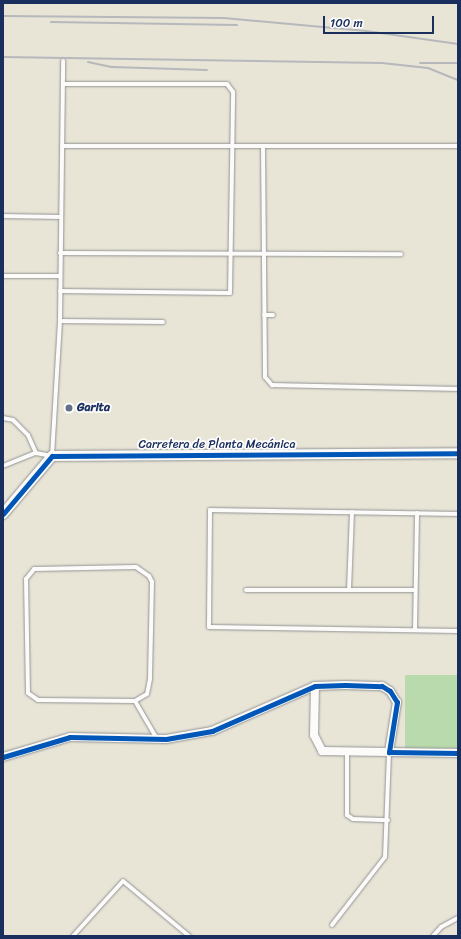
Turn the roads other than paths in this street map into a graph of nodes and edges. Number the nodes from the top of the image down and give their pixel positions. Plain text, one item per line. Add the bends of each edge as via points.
1 (63, 61) dead end
2 (62, 84) junction
3 (62, 146) junction
4 (232, 146) junction
5 (263, 146) junction
6 (458, 146) edge
7 (3, 216) edge
8 (61, 217) junction
9 (60, 253) junction
10 (231, 254) junction
11 (264, 254) junction
12 (401, 254) dead end
13 (3, 276) edge
14 (60, 276) junction
15 (60, 291) junction
16 (264, 314) junction
17 (273, 315) dead end
18 (60, 321) junction
19 (162, 322) dead end
20 (458, 389) edge
21 (3, 418) edge
22 (36, 453) junction
23 (458, 453) edge
24 (52, 456) junction
25 (3, 466) edge
26 (352, 512) junction
27 (417, 513) junction
28 (3, 514) edge
29 (458, 514) edge
30 (246, 590) dead end
31 (350, 590) junction
32 (415, 590) junction
33 (415, 630) junction
34 (458, 631) edge
35 (315, 686) junction
36 (135, 702) junction
37 (157, 739) junction
38 (389, 752) junction
39 (347, 753) junction
40 (458, 753) edge
41 (3, 756) edge
42 (388, 820) junction
43 (458, 918) edge
44 (332, 926) dead end
45 (73, 936) edge
46 (189, 936) edge
47 (433, 936) edge

1 - 2 lane
2 - 3 lane
2 - 4 lane via 226,84 233,92
3 - 4 lane
3 - 8 lane
4 - 5 lane
4 - 10 lane
5 - 6 lane
5 - 11 lane
7 - 8 lane
8 - 9 lane
9 - 10 lane
9 - 14 lane
10 - 11 lane
10 - 15 lane via 230,293
11 - 12 lane
11 - 16 lane
13 - 14 lane
14 - 15 lane
15 - 18 lane
16 - 17 lane
16 - 20 lane via 265,377 279,388
18 - 19 lane
18 - 24 lane
21 - 22 lane via 13,420 28,435
22 - 24 lane
22 - 25 lane
23 - 24 street, Carretera de Planta Mecánica
24 - 28 street
26 - 27 lane
26 - 31 lane
26 - 33 lane via 210,510 208,627
27 - 29 lane
27 - 32 lane
30 - 31 lane
31 - 32 lane
32 - 33 lane
33 - 34 lane
35 - 37 street via 212,731
35 - 38 street via 382,686 390,691 397,702
35 - 39 street via 314,736 322,751
36 - 36 lane via 147,694 150,679 152,582 149,576 136,567 34,569 26,580 28,693 38,700
36 - 37 lane
37 - 41 street via 70,737
38 - 39 street
38 - 40 street
38 - 42 lane
39 - 42 lane via 348,815 353,819
42 - 44 lane via 388,846 381,866
43 - 47 lane via 441,927
45 - 46 lane via 122,881

